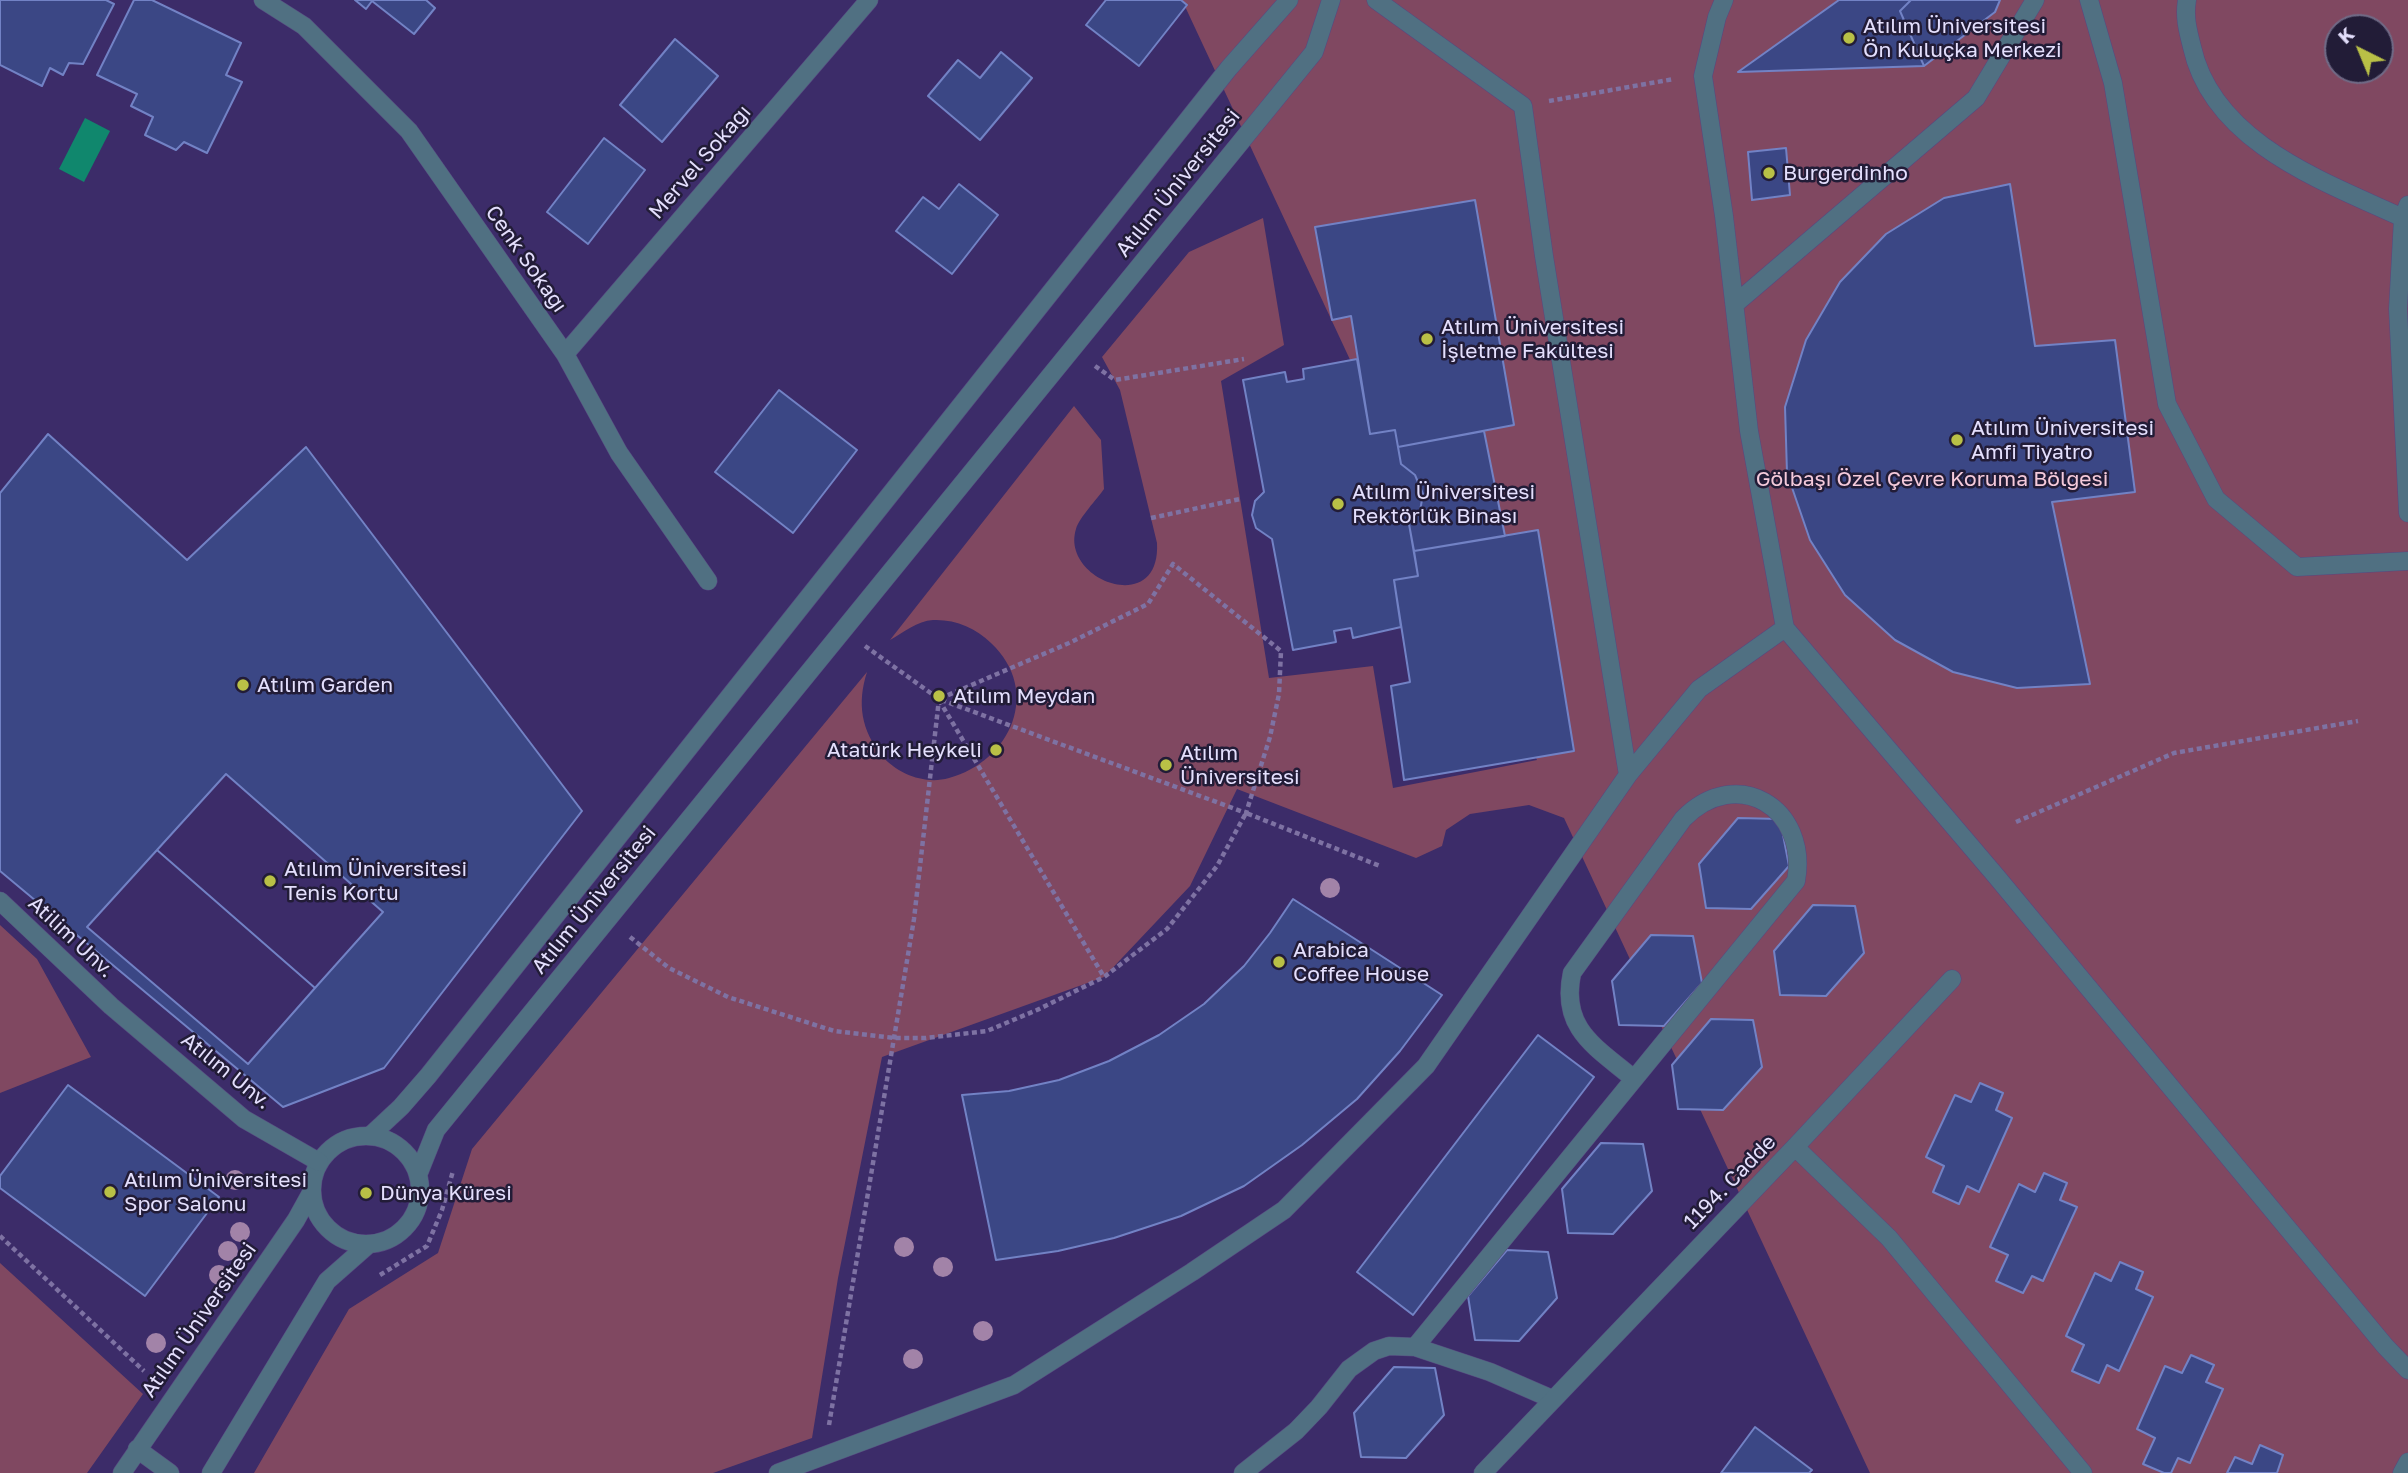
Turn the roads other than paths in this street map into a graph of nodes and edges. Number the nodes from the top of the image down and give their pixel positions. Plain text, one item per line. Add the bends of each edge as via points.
1 (263, 0) edge
2 (869, 0) edge
3 (1289, 0) edge
4 (1331, 0) edge
5 (1376, 0) edge
6 (1724, 0) edge
7 (2035, 0) edge
8 (2089, 0) edge
9 (2187, 0) edge
10 (2406, 211) edge
11 (1735, 304) junction
12 (565, 354) junction
13 (2408, 513) edge
14 (2408, 561) edge
15 (708, 581) dead end
16 (1785, 628) junction
17 (1628, 775) junction
18 (0, 901) edge
19 (1952, 979) dead end
20 (111, 1006) joint
21 (1634, 1079) junction
22 (371, 1135) junction
23 (1796, 1147) junction
24 (319, 1162) junction
25 (418, 1174) junction
26 (312, 1191) junction
27 (369, 1244) junction
28 (1415, 1347) junction
29 (2408, 1370) edge
30 (1552, 1399) junction
31 (137, 1449) junction
32 (2408, 1461) edge
33 (122, 1473) edge
34 (170, 1473) edge
35 (211, 1473) edge
36 (778, 1473) edge
37 (1243, 1473) edge
38 (1483, 1473) edge
39 (2083, 1473) edge
40 (2402, 1473) edge

1 - 12 street, Cenk Sokağı via 304,26 410,131
2 - 12 street, Mervel Sokağı
3 - 22 street, Atılım Üniversitesi via 1229,68 428,1076
4 - 25 street, Atılım Üniversitesi via 1314,52 436,1130
5 - 17 street via 1523,107
6 - 11 street via 1703,76
7 - 11 street via 1976,97
8 - 14 street via 2113,83 2167,404 2216,499 2297,567
9 - 10 street via 2185,14 2196,65 2220,106 2262,147 2308,174
10 - 13 street via 2398,309
11 - 16 street via 1749,432
12 - 15 street, Cenk Sokağı via 619,453
16 - 17 street via 1699,688
16 - 29 street
17 - 36 street via 1426,1066 1283,1210 1014,1385
18 - 20 street, Atilim Unv.
19 - 23 street
20 - 24 street, Atılım Unv. via 244,1119
21 - 21 street via 1796,881 1799,864 1791,830 1783,816 1756,796 1721,795 1694,808 1572,973 1568,1001 1577,1027
21 - 28 street
22 - 24 street, Atılım Üniversitesi via 339,1142
22 - 25 street via 401,1148
23 - 30 street, 1194. Cadde
23 - 39 street, 1194. Cadde via 1889,1238
24 - 26 street, Atılım Üniversitesi
25 - 27 street, Atılım Üniversitesi via 420,1191 410,1222 384,1241
26 - 27 street via 320,1219 329,1230 341,1238
26 - 31 street, Atılım Üniversitesi
27 - 35 street via 327,1281
28 - 30 street
28 - 37 street via 1389,1346 1361,1358 1296,1431
30 - 38 street, 1194. Cadde
31 - 33 street, Atılım Üniversitesi
31 - 34 street
32 - 40 street

